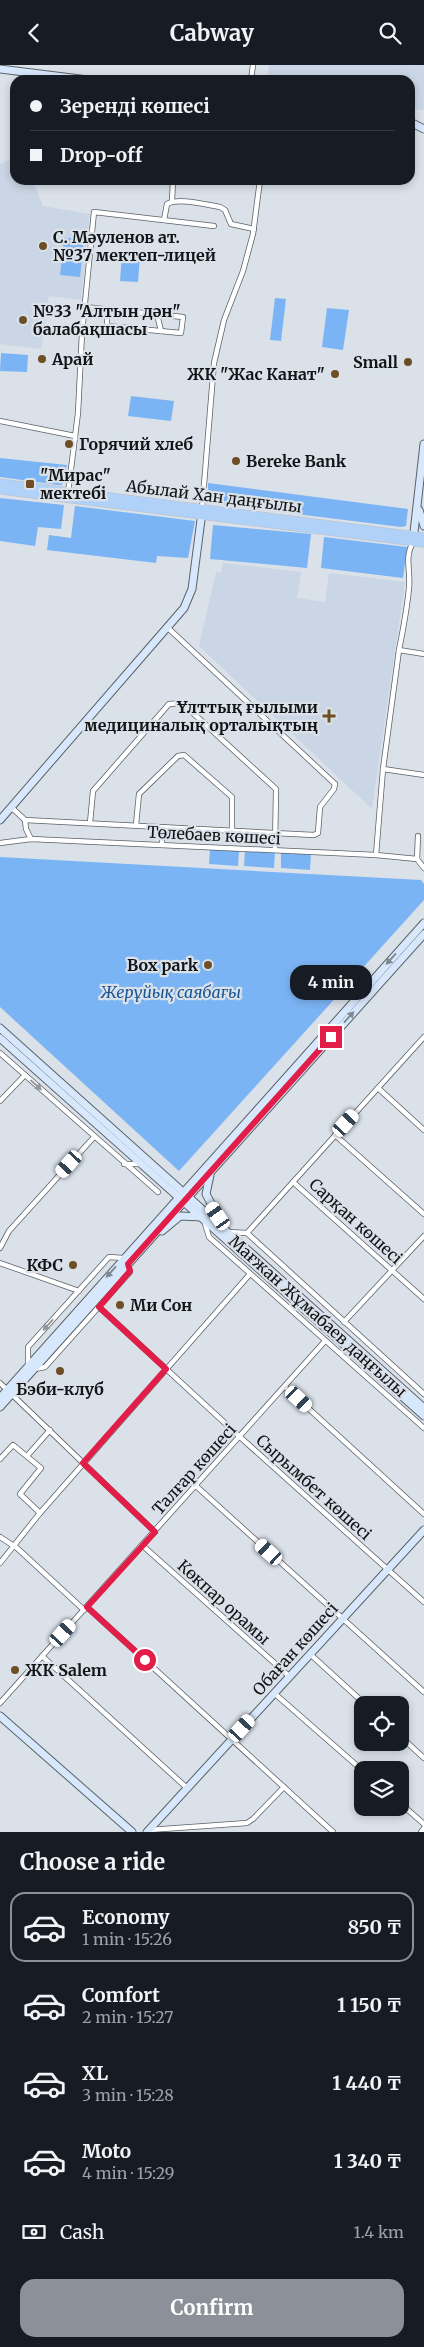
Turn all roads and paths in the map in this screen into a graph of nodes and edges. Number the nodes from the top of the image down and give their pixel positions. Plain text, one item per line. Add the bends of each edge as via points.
1 (0, 69) edge
2 (48, 75) edge
3 (173, 185) edge
4 (259, 185) edge
5 (172, 201) junction
6 (164, 220) junction
7 (214, 226) dead end
8 (254, 229) junction
9 (85, 307) junction
10 (107, 309) junction
11 (157, 314) junction
12 (161, 331) junction
13 (0, 421) edge
14 (75, 436) junction
15 (424, 444) edge
16 (0, 483) edge
17 (0, 490) edge
18 (67, 495) junction
19 (418, 503) junction
20 (202, 513) junction
21 (424, 526) edge
22 (424, 537) edge
23 (413, 539) junction
24 (424, 543) edge
25 (168, 628) junction
26 (400, 651) junction
27 (424, 654) edge
28 (383, 769) junction
29 (424, 775) edge
30 (11, 807) junction
31 (0, 819) edge
32 (25, 820) junction
33 (90, 823) junction
34 (136, 825) junction
35 (162, 827) junction
36 (232, 830) junction
37 (275, 833) junction
38 (418, 836) dead end
39 (31, 839) junction
40 (0, 843) edge
41 (162, 845) junction
42 (275, 850) junction
43 (376, 855) junction
44 (417, 859) junction
45 (424, 867) edge
46 (424, 923) edge
47 (424, 934) edge
48 (0, 1028) edge
49 (0, 1038) edge
50 (423, 1040) edge
51 (0, 1053) edge
52 (25, 1075) junction
53 (378, 1088) junction
54 (0, 1101) edge
55 (424, 1130) edge
56 (335, 1135) junction
57 (94, 1137) junction
58 (124, 1163) junction
59 (142, 1164) junction
60 (212, 1170) junction
61 (293, 1182) junction
62 (158, 1192) dead end
63 (184, 1197) junction
64 (424, 1214) edge
65 (202, 1218) junction
66 (226, 1231) junction
67 (247, 1233) junction
68 (153, 1236) junction
69 (424, 1236) edge
70 (0, 1248) edge
71 (126, 1261) junction
72 (0, 1263) edge
73 (392, 1270) junction
74 (250, 1274) junction
75 (79, 1291) junction
76 (424, 1299) edge
77 (99, 1307) junction
78 (344, 1322) junction
79 (326, 1341) junction
80 (31, 1367) junction
81 (166, 1369) junction
82 (0, 1383) edge
83 (285, 1387) junction
84 (10, 1391) junction
85 (424, 1394) edge
86 (0, 1398) edge
87 (0, 1407) edge
88 (424, 1408) edge
89 (424, 1416) edge
90 (424, 1428) edge
91 (50, 1430) junction
92 (240, 1437) junction
93 (27, 1456) junction
94 (0, 1459) edge
95 (83, 1463) junction
96 (196, 1486) junction
97 (40, 1513) junction
98 (424, 1514) edge
99 (424, 1530) edge
100 (155, 1532) junction
101 (0, 1537) edge
102 (14, 1546) junction
103 (142, 1546) junction
104 (0, 1563) edge
105 (388, 1570) junction
106 (424, 1602) edge
107 (85, 1608) junction
108 (343, 1618) junction
109 (310, 1654) junction
110 (42, 1656) junction
111 (288, 1677) junction
112 (424, 1692) edge
113 (274, 1693) junction
114 (356, 1696) edge
115 (0, 1703) edge
116 (0, 1715) edge
117 (232, 1739) junction
118 (409, 1744) edge
119 (424, 1758) edge
120 (354, 1763) edge
121 (284, 1787) junction
122 (187, 1788) junction
123 (409, 1811) edge
124 (424, 1824) edge
125 (424, 1829) edge
126 (148, 1831) edge
127 (132, 1832) edge
128 (332, 1832) edge
129 (421, 1832) edge

1 - 2 main road
3 - 5 street
4 - 8 street
5 - 6 street via 166,204
5 - 8 street via 220,207 225,210 231,224
6 - 7 street
6 - 9 street via 94,212
8 - 20 street via 216,354
9 - 10 street
9 - 14 street
10 - 11 street
10 - 12 street via 107,326
11 - 12 street
11 - 12 street via 183,317 181,333
13 - 14 street
14 - 18 street
15 - 19 main road
16 - 18 main road, Абылай Хан даңғылы
17 - 18 main road, Абылай Хан даңғылы
18 - 20 main road, Абылай Хан даңғылы
19 - 21 main road
19 - 23 main road
20 - 23 main road, Абылай Хан даңғылы
20 - 25 main road via 192,589 184,608
22 - 23 main road, Абылай Хан даңғылы
23 - 24 main road, Абылай Хан даңғылы
23 - 26 street via 406,565 409,585
25 - 30 main road
25 - 37 street via 335,784 320,807 316,835
26 - 27 street
26 - 28 street
28 - 29 street
28 - 43 street
30 - 31 main road
30 - 32 street
32 - 33 street
32 - 39 street
33 - 34 street
33 - 37 street via 93,791 169,704 182,703 276,789
34 - 35 street
34 - 36 street via 139,794 179,755 186,756 232,797
35 - 36 street
35 - 41 street
36 - 37 street
37 - 42 street
38 - 44 street
39 - 40 street, Төлебаев көшесі
39 - 41 street, Төлебаев көшесі
41 - 42 street, Төлебаев көшесі
42 - 43 street, Төлебаев көшесі
43 - 44 street, Төлебаев көшесі
44 - 45 street
46 -> 63 main road
60 -> 47 main road
48 - 63 main road, Мағжан Жұмабаев даңғылы
49 - 59 main road, Мағжан Жұмабаев даңғылы
50 - 53 street
51 - 52 street
52 - 54 street
52 -> 57 street
53 - 55 street
53 - 56 street
56 - 61 street
56 - 64 street
57 - 58 street
57 - 70 street via 9,1231
58 - 59 street
58 - 62 street
59 - 63 main road, Мағжан Жұмабаев даңғылы
60 - 63 main road
60 - 66 main road via 206,1194
61 - 67 street
61 - 73 street, Сарқан көшесі
63 - 65 main road, Мағжан Жұмабаев даңғылы
63 - 66 main road, Мағжан Жұмабаев даңғылы
63 - 68 main road
63 - 71 main road
65 - 68 main road via 180,1216
65 - 74 street, Мағжан Жұмабаев даңғылы via 209,1237
65 - 89 main road, Мағжан Жұмабаев даңғылы
66 - 67 street
66 - 88 main road, Мағжан Жұмабаев даңғылы
67 - 78 street
68 - 71 main road
69 - 73 street
71 - 75 street via 109,1257
71 - 77 street via 130,1271
71 - 80 main road
72 - 75 street
73 - 76 street, Сарқан көшесі
73 - 78 street
74 - 79 street, Мағжан Жұмабаев даңғылы
74 - 81 street
75 -> 80 street via 28,1347
77 - 80 street via 45,1367
77 - 81 street, Сырымбет көшесі
78 - 85 street
79 - 83 street, Талғар көшесі
79 - 90 street, Мағжан Жұмабаев даңғылы
80 - 84 main road
81 - 92 street, Сырымбет көшесі
81 - 95 street
82 - 84 street
83 - 92 street, Талғар көшесі
83 - 98 street
84 - 86 main road
84 - 87 main road
84 - 91 street
91 - 93 street
91 - 95 street
92 - 96 street, Талғар көшесі
92 - 105 street, Сырымбет көшесі
93 - 94 street via 13,1445
93 - 97 street via 41,1468 20,1494
95 - 97 street
95 - 100 street
96 - 100 street, Талғар көшесі
96 - 108 street
97 - 102 street
99 - 105 main road, Обаған көшесі
100 - 103 street, Талғар көшесі
101 - 102 street
102 - 104 street
102 - 107 street
103 - 107 street, Талғар көшесі
103 - 111 street, Көкпар орамы
105 - 106 street, Сырымбет көшесі
105 - 108 main road, Обаған көшесі
107 - 110 street, Талғар көшесі
107 - 117 street
108 - 109 main road, Обаған көшесі
108 - 112 street
109 - 111 main road, Обаған көшесі
109 - 114 street
110 - 115 street, Талғар көшесі
110 - 122 street
111 - 113 main road, Обаған көшесі
113 - 117 main road, Обаған көшесі
113 - 120 street
116 - 127 main road
117 - 121 street
117 - 122 main road, Обаған көшесі
118 - 119 street
121 - 126 street via 247,1823
121 - 128 street
122 - 126 main road, Обаған көшесі
123 - 124 street
125 - 129 street

